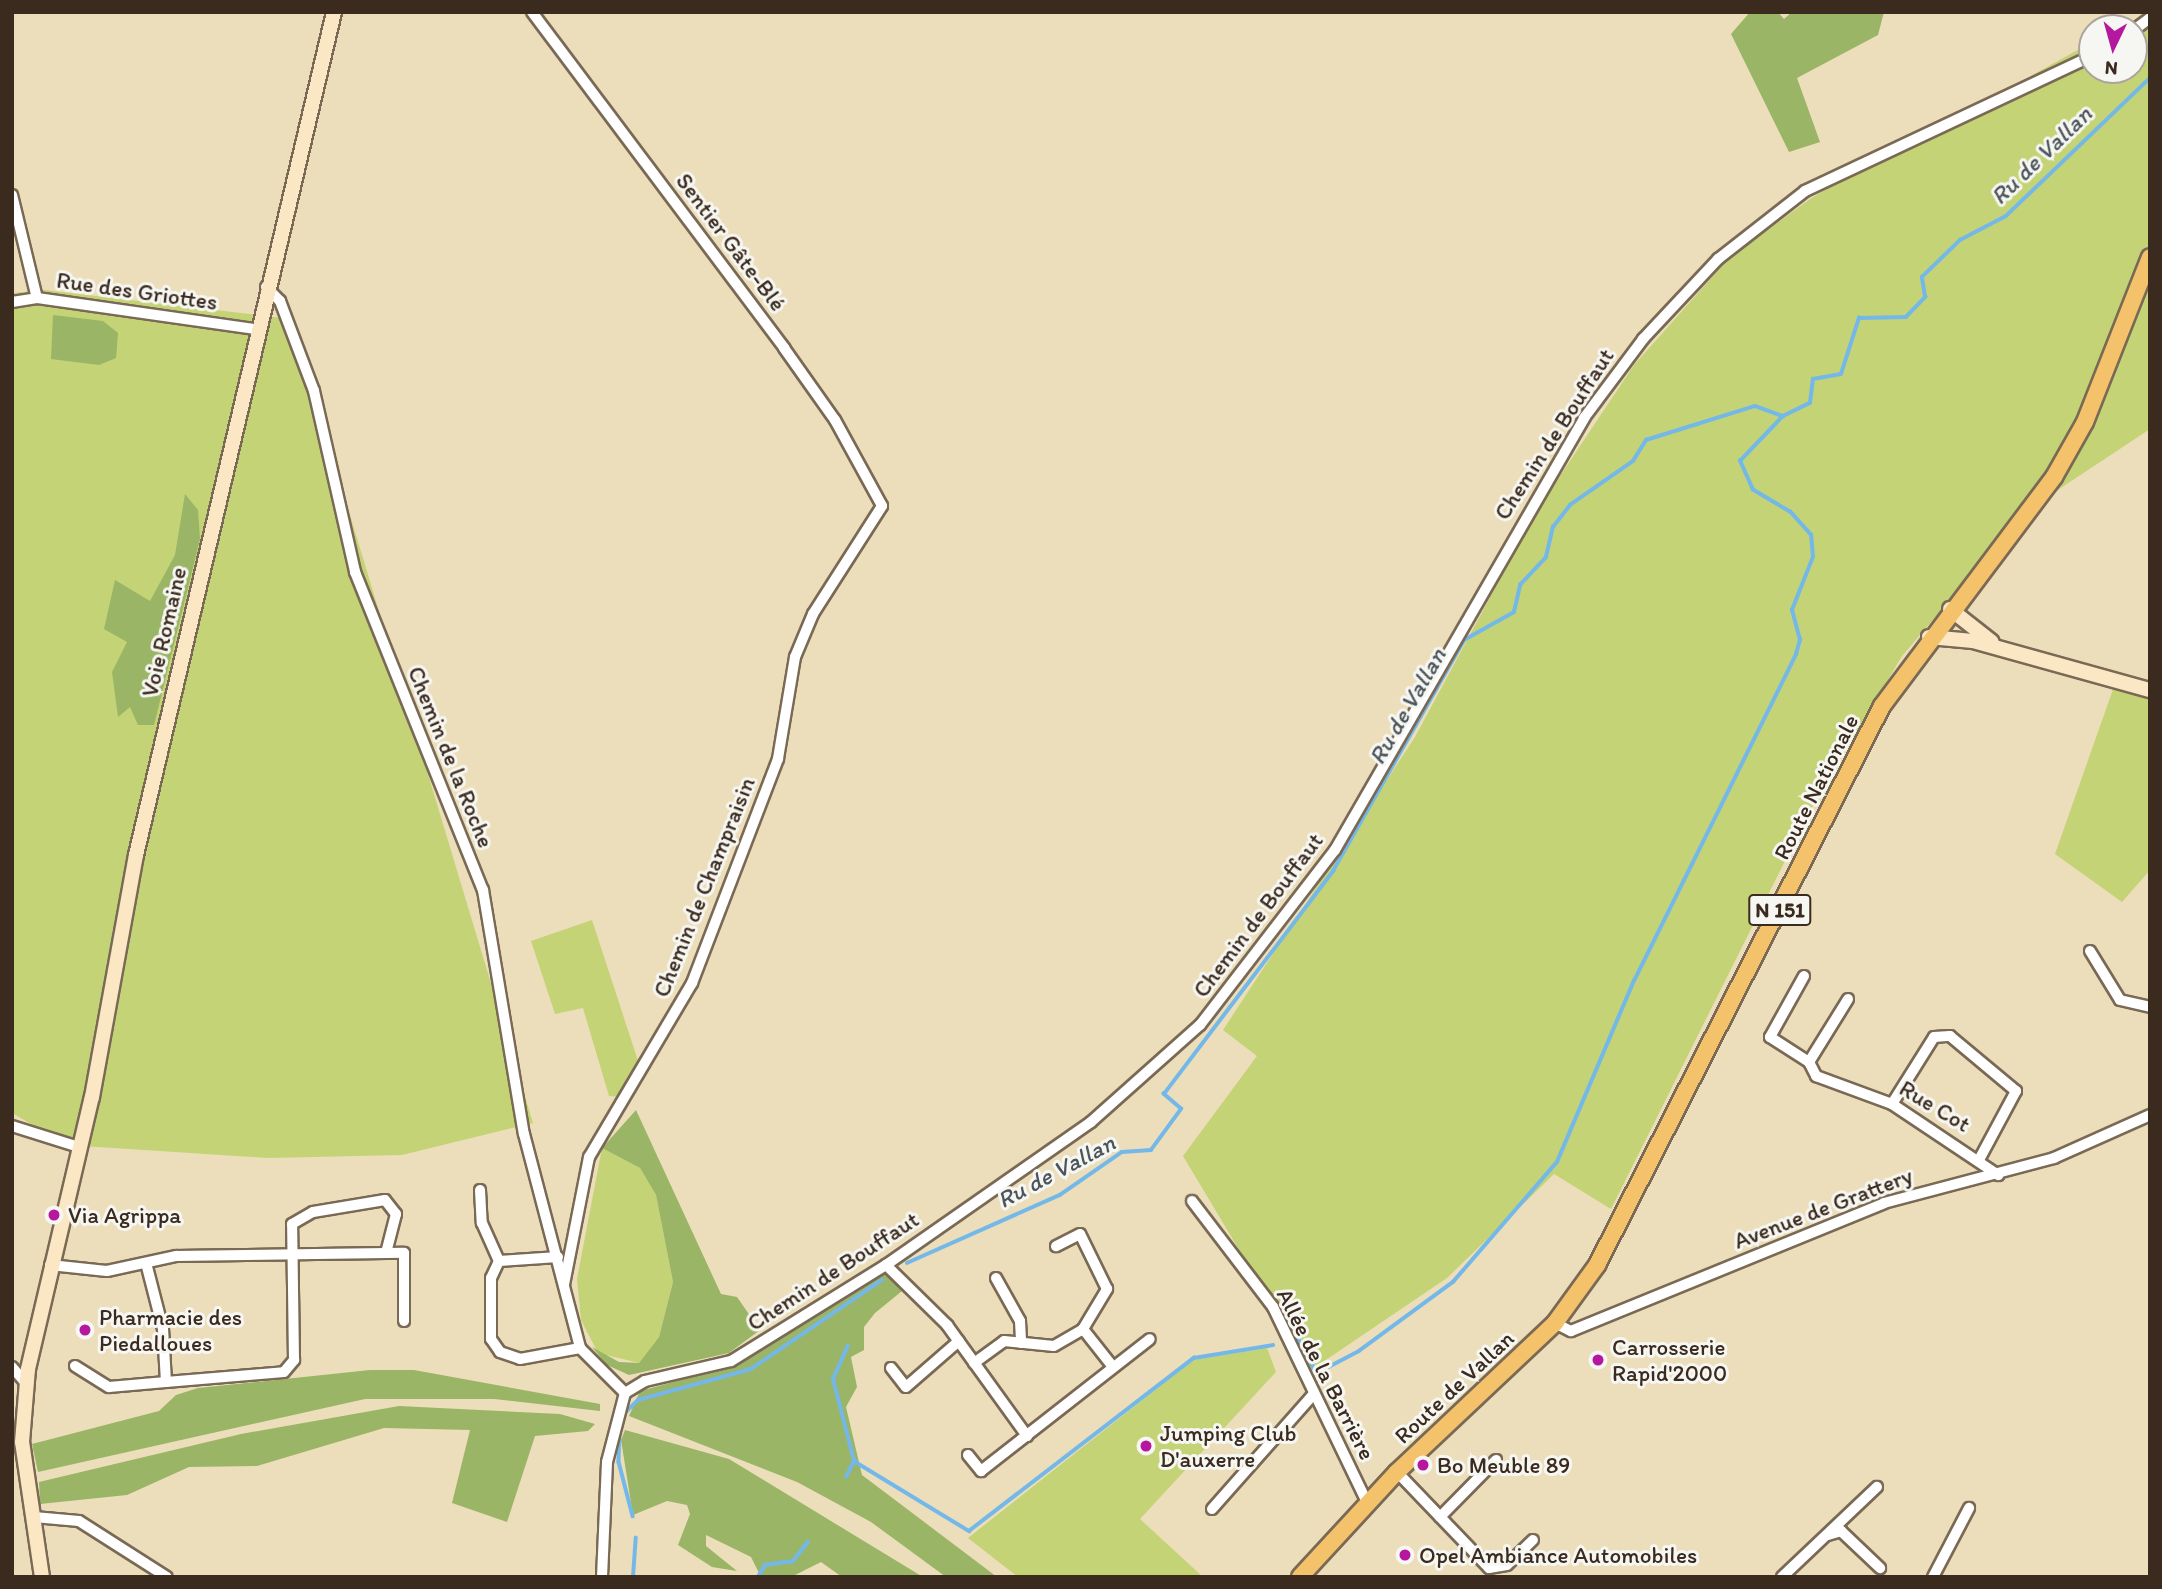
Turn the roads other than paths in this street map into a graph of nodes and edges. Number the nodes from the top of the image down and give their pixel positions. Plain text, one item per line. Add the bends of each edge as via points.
1 (334, 12) edge
2 (533, 12) edge
3 (2078, 63) edge
4 (12, 195) edge
5 (2150, 257) edge
6 (266, 287) junction
7 (37, 298) junction
8 (12, 302) edge
9 (256, 329) junction
10 (882, 506) joint
11 (1950, 610) junction
12 (1929, 637) junction
13 (2002, 648) junction
14 (2150, 690) edge
15 (2090, 951) dead end
16 (1804, 976) dead end
17 (1848, 999) dead end
18 (2150, 1007) edge
19 (1809, 1062) junction
20 (1892, 1104) junction
21 (2150, 1115) edge
22 (12, 1126) edge
23 (79, 1147) junction
24 (1980, 1158) junction
25 (1998, 1175) junction
26 (480, 1190) dead end
27 (1192, 1201) dead end
28 (1624, 1220) joint
29 (1056, 1246) dead end
30 (386, 1253) junction
31 (292, 1255) junction
32 (558, 1257) junction
33 (499, 1261) junction
34 (146, 1263) junction
35 (50, 1265) junction
36 (893, 1271) junction
37 (996, 1278) dead end
38 (564, 1284) junction
39 (404, 1321) dead end
40 (1555, 1323) junction
41 (1083, 1329) junction
42 (1150, 1339) dead end
43 (959, 1341) junction
44 (1021, 1343) junction
45 (580, 1348) junction
46 (974, 1363) junction
47 (75, 1366) dead end
48 (12, 1367) edge
49 (1113, 1367) junction
50 (891, 1368) dead end
51 (166, 1382) junction
52 (26, 1383) junction
53 (625, 1392) junction
54 (1313, 1395) junction
55 (17, 1426) edge
56 (1027, 1436) junction
57 (968, 1455) dead end
58 (1496, 1460) dead end
59 (1397, 1472) junction
60 (1877, 1487) dead end
61 (1367, 1502) junction
62 (1969, 1508) dead end
63 (1212, 1509) dead end
64 (34, 1517) junction
65 (1440, 1517) junction
66 (1827, 1535) junction
67 (1533, 1540) dead end
68 (1880, 1568) dead end
69 (42, 1577) edge
70 (167, 1577) edge
71 (602, 1577) edge
72 (1300, 1577) edge
73 (1782, 1577) edge
74 (1933, 1577) edge

1 - 6 main road, Voie Romaine
2 - 10 street, Sentier Gâte-Blé via 835,420
3 - 36 street, Chemin de Bouffaut via 1805,191 1718,260 1643,339 1584,418 1335,850 1231,988 1176,1050 1091,1122
4 - 7 street
5 - 11 main road, N 151 via 2108,372 2068,451
6 - 9 main road, Voie Romaine
6 - 32 street, Chemin de la Roche via 280,301 314,391 355,572 483,890 523,1124
7 - 8 street, Rue des Griottes
7 - 9 street, Rue des Griottes
9 - 23 main road, Voie Romaine via 131,879
10 - 38 street, Chemin de Champraisin via 813,614 795,657 778,759 692,983 589,1157
11 - 12 main road, Route Nationale / N 151
11 - 13 main road
12 - 13 main road
12 - 28 main road, Route Nationale / N 151 via 1865,738
13 - 14 main road
15 - 18 street via 2120,1000
16 - 19 street, Rue Cot via 1770,1037
17 - 19 street
19 - 20 street, Rue Cot via 1816,1076
20 - 24 street, Rue Cot
20 - 24 street via 1934,1037 1943,1032 2016,1091
21 - 25 street, Avenue de Grattery
22 - 23 street
23 - 35 main road, Voie Romaine
24 - 25 street, Rue Cot
25 - 40 street, Avenue de Grattery via 1884,1203 1571,1331
26 - 33 street via 482,1223
27 - 54 street, Allée de la Barrière via 1273,1307
28 - 40 main road, Route de Vallan / N 151
29 - 41 street via 1080,1234 1107,1289
30 - 31 street
30 - 31 street via 397,1214 385,1200 313,1212 292,1224
30 - 39 street via 404,1253
31 - 34 street
31 - 51 street via 294,1360 284,1372
32 - 33 street
32 - 38 street, Chemin de la Roche
33 - 45 street via 491,1278 495,1348 520,1359
34 - 35 street via 107,1270
34 - 51 street via 163,1329
35 - 52 main road, Voie Romaine
36 - 43 street
36 - 53 street, Chemin de Bouffaut via 731,1361 645,1381
37 - 44 street via 1020,1321
38 - 45 street, Chemin de la Roche
40 - 59 main road, Route de Vallan / N 151
41 - 44 street via 1054,1346
41 - 49 street
42 - 49 street
43 - 46 street
43 - 50 street via 906,1387
44 - 46 street via 1004,1341
45 - 53 street
46 - 56 street
47 - 51 street via 109,1387
48 - 52 street
49 - 56 street
52 - 55 main road, Voie Romaine
53 - 71 street via 607,1462
54 - 61 street, Allée de la Barrière
54 - 63 street
55 - 64 main road, Voie Romaine
56 - 57 street via 981,1471
58 - 65 street
59 - 61 main road, Route de Vallan / N 151
59 - 65 street
60 - 66 street
61 - 72 main road, Route de Vallan / N 151
62 - 74 street
64 - 69 main road, Voie Romaine
64 - 70 street via 79,1521
65 - 67 street via 1489,1568 1507,1565
66 - 68 street via 1841,1531
66 - 73 street

